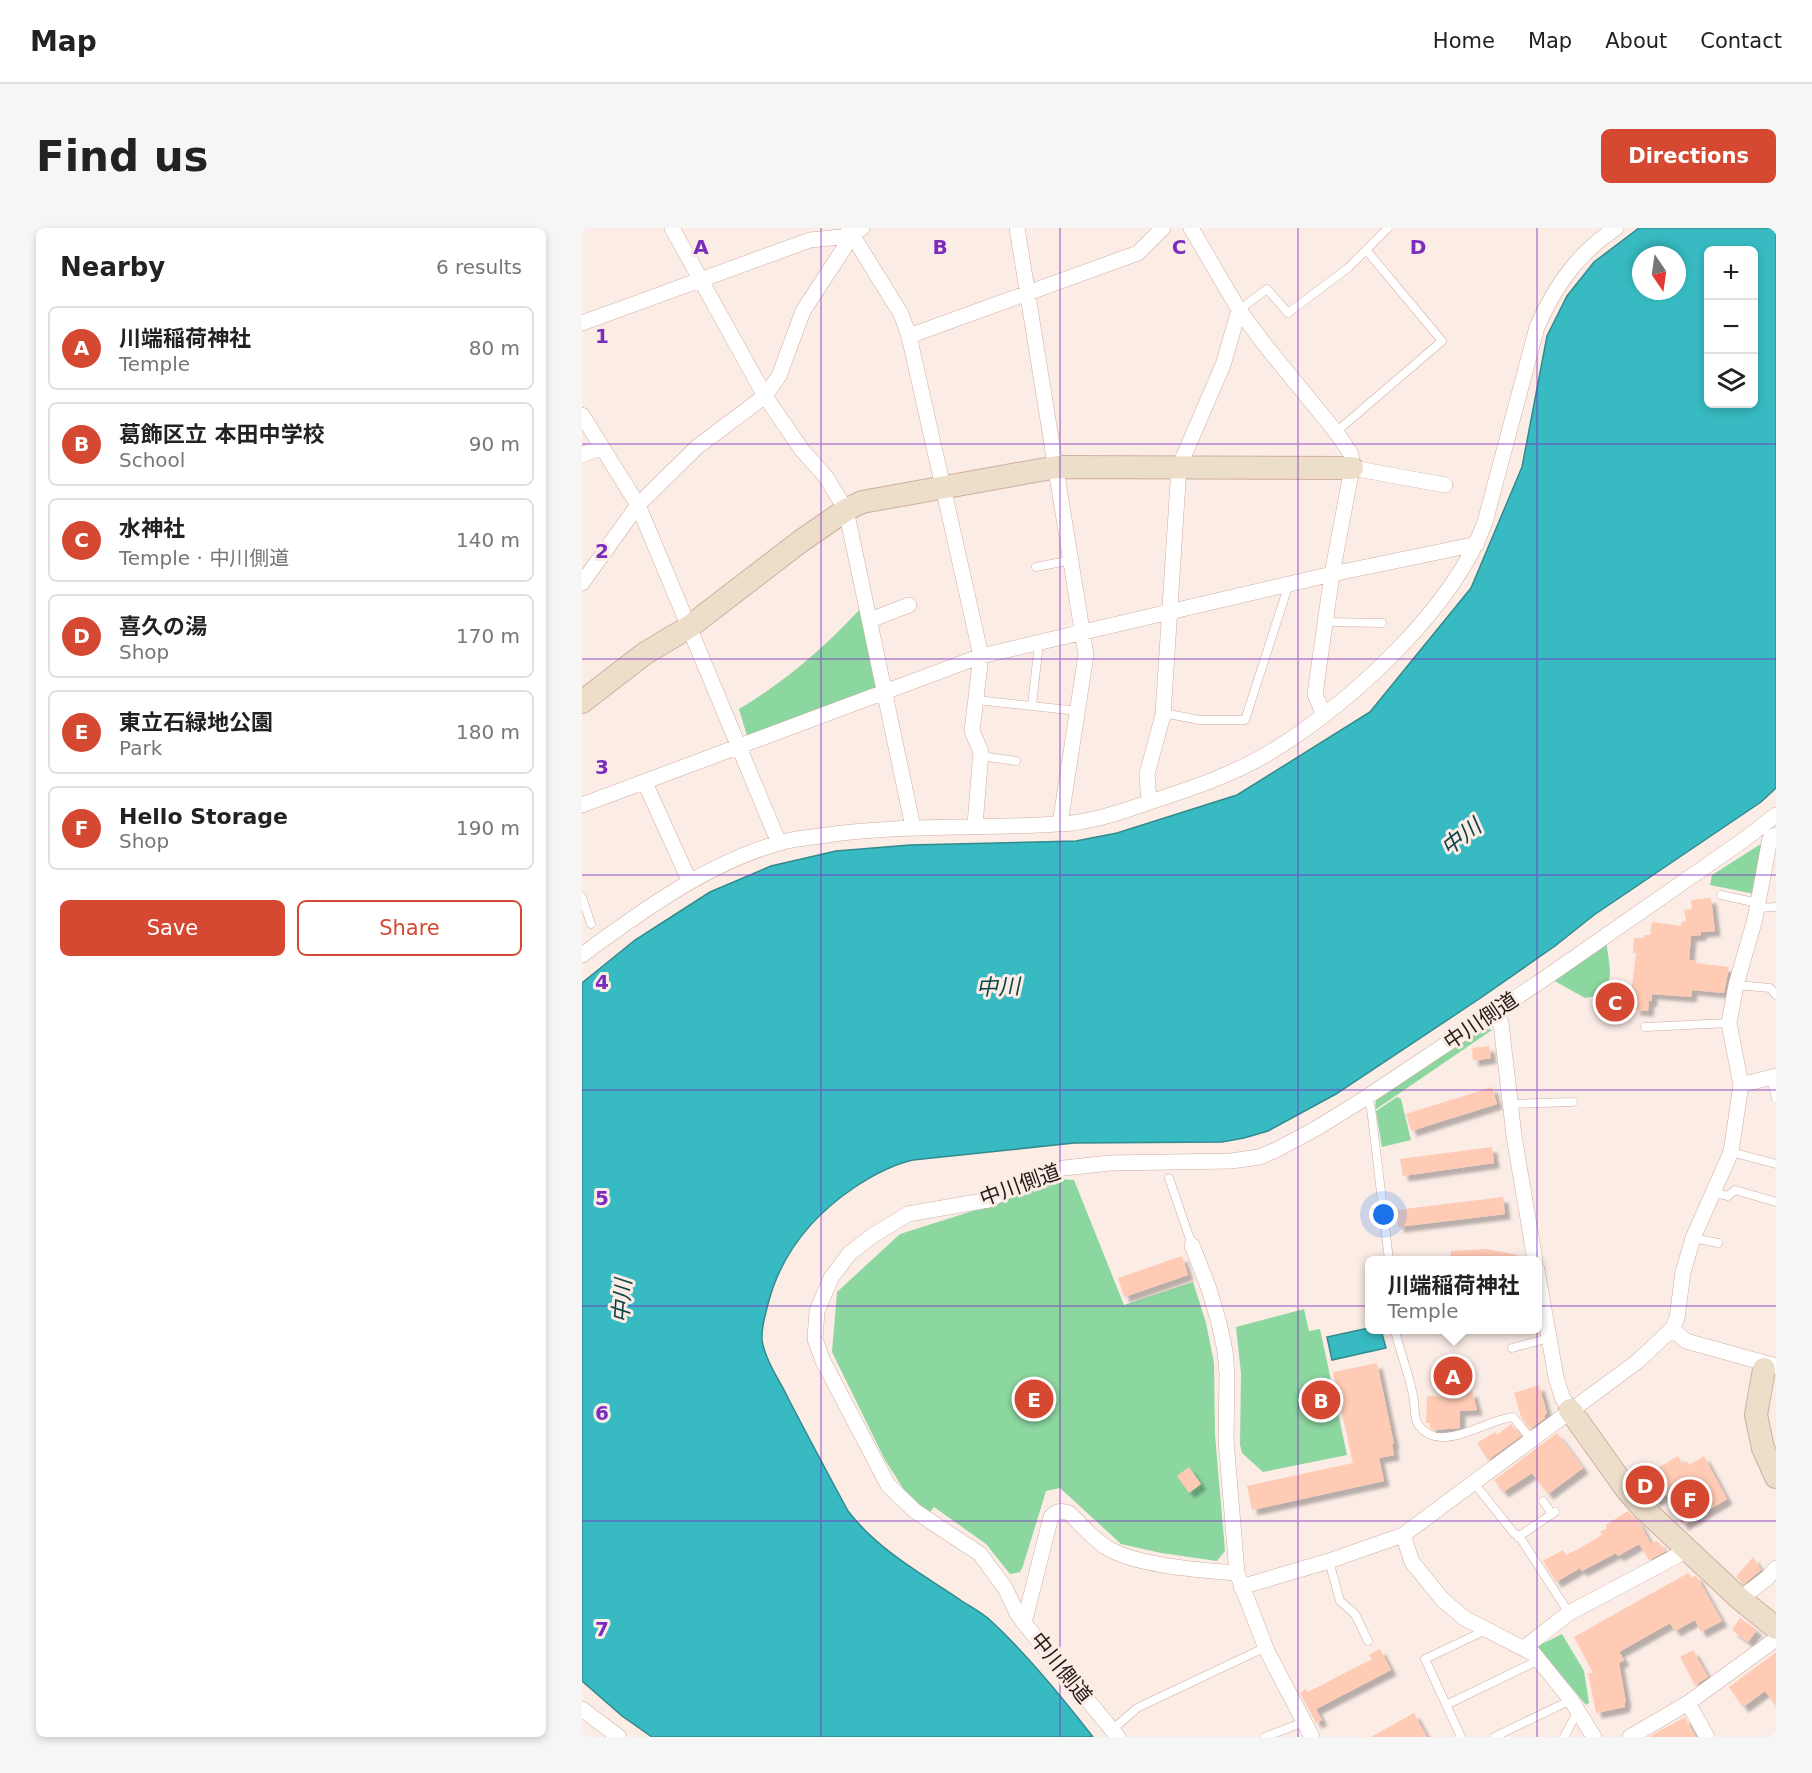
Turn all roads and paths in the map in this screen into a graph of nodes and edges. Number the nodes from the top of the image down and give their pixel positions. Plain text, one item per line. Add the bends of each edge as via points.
1 (672, 228) edge
2 (1017, 228) edge
3 (1163, 228) edge
4 (1191, 228) edge
5 (1388, 228) edge
6 (1616, 228) edge
7 (854, 230) edge
8 (1367, 251) junction
9 (700, 280) junction
10 (1028, 291) junction
11 (1239, 310) junction
12 (582, 323) edge
13 (909, 336) junction
14 (765, 396) junction
15 (582, 415) edge
16 (1336, 432) junction
17 (601, 447) junction
18 (582, 455) edge
19 (1057, 467) junction
20 (1179, 467) junction
21 (1352, 468) junction
22 (1445, 485) dead end
23 (943, 486) junction
24 (638, 505) junction
25 (846, 510) junction
26 (1477, 544) junction
27 (1072, 561) junction
28 (1036, 567) dead end
29 (1332, 574) junction
30 (582, 583) edge
31 (1286, 586) junction
32 (909, 605) dead end
33 (1170, 610) junction
34 (870, 620) junction
35 (1325, 622) junction
36 (1382, 623) dead end
37 (689, 627) junction
38 (1084, 631) junction
39 (1036, 643) junction
40 (981, 656) junction
41 (885, 690) junction
42 (976, 700) junction
43 (582, 702) edge
44 (1032, 706) junction
45 (1078, 711) junction
46 (1163, 713) junction
47 (1324, 715) junction
48 (740, 746) junction
49 (981, 756) junction
50 (1016, 761) dead end
51 (645, 783) junction
52 (1149, 802) junction
53 (582, 805) edge
54 (1776, 815) edge
55 (1060, 824) junction
56 (975, 825) junction
57 (914, 827) junction
58 (1776, 835) edge
59 (779, 843) junction
60 (690, 882) junction
61 (1721, 895) dead end
62 (582, 897) edge
63 (1758, 906) junction
64 (1776, 907) edge
65 (591, 924) dead end
66 (582, 956) edge
67 (1736, 985) junction
68 (1776, 995) edge
69 (1494, 1012) junction
70 (1729, 1023) junction
71 (1645, 1027) dead end
72 (1774, 1077) edge
73 (1741, 1085) junction
74 (1367, 1097) junction
75 (1776, 1098) edge
76 (1573, 1102) dead end
77 (1510, 1104) junction
78 (1731, 1152) junction
79 (1776, 1164) edge
80 (1169, 1178) dead end
81 (1715, 1193) junction
82 (1776, 1202) edge
83 (1693, 1238) junction
84 (1718, 1243) dead end
85 (1192, 1245) joint
86 (1389, 1256) edge
87 (1534, 1256) edge
88 (1542, 1303) edge
89 (1672, 1329) junction
90 (1396, 1334) edge
91 (1549, 1338) junction
92 (1512, 1348) dead end
93 (1768, 1366) edge
94 (1570, 1410) junction
95 (1531, 1440) junction
96 (1776, 1477) edge
97 (1474, 1483) junction
98 (1543, 1501) dead end
99 (1403, 1535) junction
100 (1518, 1537) junction
101 (1688, 1550) junction
102 (1329, 1561) junction
103 (1776, 1568) edge
104 (1036, 1573) junction
105 (1239, 1580) junction
106 (1005, 1588) junction
107 (1740, 1599) junction
108 (1569, 1613) junction
109 (1024, 1623) junction
110 (1776, 1628) edge
111 (1486, 1630) junction
112 (1776, 1639) edge
113 (1368, 1641) dead end
114 (1266, 1647) junction
115 (1524, 1648) junction
116 (1539, 1660) junction
117 (1688, 1703) junction
118 (1446, 1705) junction
119 (1575, 1706) junction
120 (582, 1709) edge
121 (1304, 1722) junction
122 (1115, 1734) edge
123 (619, 1737) edge
124 (1265, 1737) edge
125 (1312, 1737) edge
126 (1461, 1737) edge
127 (1494, 1737) edge
128 (1564, 1737) edge
129 (1594, 1737) edge
130 (1630, 1737) edge
131 (1707, 1737) edge

1 - 9 street
2 - 10 street
3 - 10 street via 1138,253
4 - 11 street
5 - 8 lane
6 - 26 street via 1598,240 1564,275 1537,327
7 - 9 street via 810,240
7 - 13 street via 901,314
7 - 14 street via 803,311 779,376
8 - 11 lane via 1288,313 1267,289
8 - 16 lane via 1442,341
9 - 12 street
9 - 14 street
10 - 13 street
10 - 19 street
11 - 16 street
11 - 20 street via 1223,365
13 - 23 street
14 - 24 street via 697,447
14 - 25 street
15 - 17 street
16 - 21 street via 1350,454
17 - 18 street
17 - 24 street
19 - 20 street
19 - 23 street
19 - 27 street
20 - 21 street
20 - 33 street
21 - 22 street
21 - 29 street
23 - 25 street via 862,502
23 - 40 street
24 - 30 street
24 - 37 street
25 - 34 street
25 - 37 street
26 - 29 street
26 - 47 street via 1415,632 1371,677
27 - 28 lane
27 - 38 street
29 - 31 street
29 - 35 street
31 - 33 street
31 - 46 lane via 1245,720 1200,720
32 - 34 street
33 - 38 street
33 - 46 street
34 - 41 street
35 - 36 lane
35 - 47 street via 1315,694
37 - 43 street via 644,654
37 - 48 street
38 - 39 street
38 - 45 street via 1086,655
39 - 40 street
39 - 44 lane
40 - 41 street
40 - 42 street
41 - 48 street
41 - 57 street
42 - 44 lane
42 - 49 street via 972,731
44 - 45 lane
45 - 55 street
46 - 52 street via 1147,774
47 - 52 street via 1275,749 1245,764
48 - 51 street
48 - 59 street
49 - 50 lane
49 - 56 street
51 - 53 street
51 - 60 street
52 - 55 street via 1101,818
54 - 69 street, 中川側道
55 - 56 street
56 - 57 street
57 - 59 street via 845,832
58 - 63 street via 1770,838
59 - 60 street
60 - 66 street
61 - 63 lane
62 - 65 lane
63 - 64 lane
63 - 67 street
67 - 68 lane via 1770,988
67 - 70 street
69 - 74 street, 中川側道
69 - 77 street via 1501,1023
70 - 71 lane
70 - 73 street
72 - 73 street
72 - 75 lane
73 - 78 street
74 - 86 lane
74 - 106 street, 中川側道 via 1296,1140 1259,1157 1064,1167 988,1200 913,1212 872,1236 842,1263 817,1311 815,1339 823,1361 888,1485 915,1511 980,1554
76 - 77 lane
77 - 87 street
78 - 79 lane
78 - 81 street
80 - 85 lane
81 - 82 lane via 1728,1196 1735,1190
81 - 83 street
83 - 84 lane
83 - 89 street
85 - 105 street via 1225,1351 1226,1440
88 - 91 street
89 - 93 street via 1686,1341
89 - 94 street via 1638,1361
90 - 95 lane via 1416,1421 1426,1433 1446,1437 1464,1434 1513,1417
91 - 92 lane
91 - 94 street via 1558,1386
93 - 96 street via 1756,1415 1763,1448
94 - 95 street
94 - 101 street via 1627,1490
95 - 97 street
97 - 99 street
97 - 100 lane
98 - 100 lane via 1553,1513
99 - 102 street
99 - 111 street via 1412,1562 1425,1580 1455,1610
100 - 108 lane
101 - 107 street
101 - 108 street
102 - 105 street
102 - 113 lane via 1340,1601 1355,1614
103 - 107 street
104 - 105 street via 1051,1517 1063,1511 1120,1555
104 - 106 street via 1023,1591
104 - 109 street
105 - 114 street
106 - 109 street, 中川側道
107 - 110 street
108 - 115 street
109 - 122 street, 中川側道
111 - 115 street
111 - 118 lane via 1425,1659
112 - 117 street
114 - 121 street
114 - 122 lane via 1137,1708
115 - 116 street
116 - 118 lane
116 - 119 street
117 - 130 street
117 - 131 street
118 - 126 lane
119 - 127 lane
119 - 128 lane
119 - 129 street
120 - 123 street
121 - 124 lane
121 - 125 street

